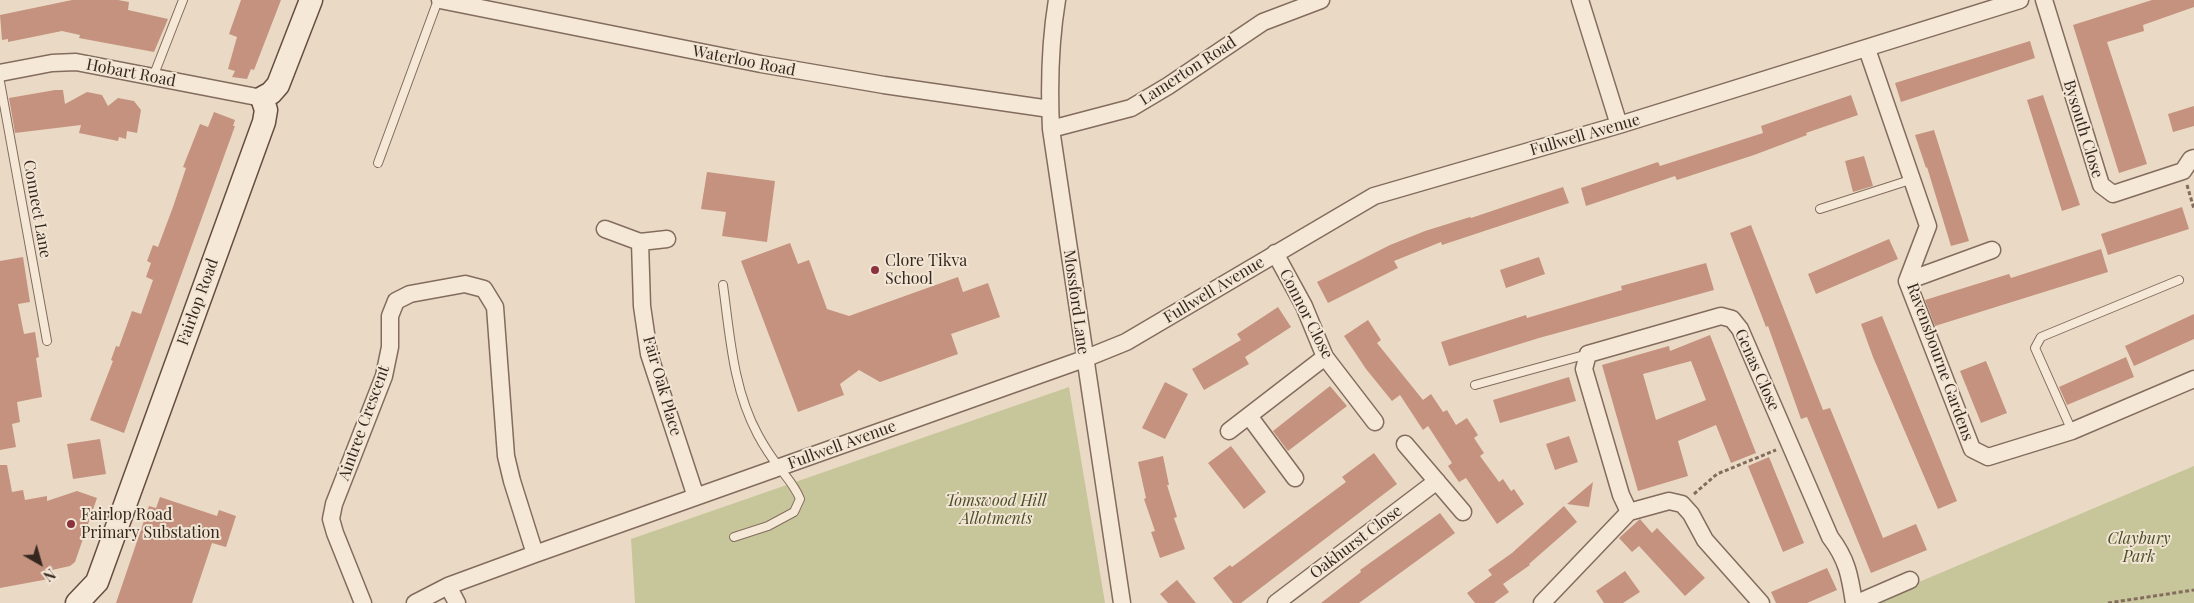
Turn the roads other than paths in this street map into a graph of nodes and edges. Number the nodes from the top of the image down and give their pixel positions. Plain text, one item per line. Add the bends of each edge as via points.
1 (183, 0) edge
2 (311, 0) edge
3 (439, 0) edge
4 (1058, 0) edge
5 (1321, 0) edge
6 (1580, 0) edge
7 (2020, 0) edge
8 (2044, 0) edge
9 (1867, 49) junction
10 (0, 73) edge
11 (154, 77) junction
12 (0, 82) edge
13 (262, 98) junction
14 (1050, 109) junction
15 (1619, 125) junction
16 (1051, 129) junction
17 (2194, 158) edge
18 (378, 163) dead end
19 (1910, 180) junction
20 (1820, 209) dead end
21 (605, 229) dead end
22 (667, 239) dead end
23 (640, 242) junction
24 (1992, 250) dead end
25 (1275, 253) junction
26 (2179, 280) dead end
27 (1907, 281) junction
28 (723, 285) dead end
29 (47, 341) dead end
30 (1588, 354) junction
31 (1325, 356) junction
32 (1084, 359) junction
33 (2194, 379) edge
34 (1475, 385) dead end
35 (1249, 416) junction
36 (1375, 422) dead end
37 (1229, 431) dead end
38 (2072, 431) junction
39 (1405, 444) dead end
40 (779, 468) junction
41 (1295, 478) dead end
42 (1437, 482) junction
43 (696, 497) junction
44 (1463, 512) dead end
45 (1629, 512) junction
46 (734, 537) dead end
47 (535, 554) junction
48 (1910, 580) dead end
49 (448, 586) junction
50 (1547, 601) edge
51 (77, 603) edge
52 (363, 603) edge
53 (415, 603) edge
54 (457, 603) edge
55 (1122, 603) edge
56 (1276, 603) edge
57 (1761, 603) edge
58 (1856, 603) edge

1 - 11 lane
2 - 13 street via 278,85
3 - 14 street, Waterloo Road via 884,86
3 - 18 lane
4 - 14 street, Mossford Lane via 1053,24
5 - 16 street, Lamerton Road via 1262,22 1131,108
6 - 15 street
7 - 9 street, Fullwell Avenue
8 - 17 street, Bysouth Close via 2101,185 2114,194 2183,171
9 - 15 street, Fullwell Avenue
9 - 19 street, Ravensbourne Gardens
10 - 11 street, Hobart Road via 76,62
11 - 13 street, Hobart Road
12 - 29 lane, Connect Lane
13 - 51 street, Fairlop Road via 266,110 264,122 97,582
14 - 16 street, Mossford Lane
15 - 25 street, Fullwell Avenue via 1374,196
16 - 32 street, Mossford Lane
19 - 20 lane
19 - 27 street, Ravensbourne Gardens via 1928,226
21 - 23 street
22 - 23 street
23 - 43 street, Fair Oak Place via 642,306 649,354
24 - 27 street
25 - 31 street, Connor Close via 1304,306
25 - 32 street, Fullwell Avenue via 1126,342
26 - 38 lane via 2041,337 2035,348
27 - 38 street, Ravensbourne Gardens via 1972,449 1988,457
28 - 40 lane via 740,390 758,434
30 - 34 lane
30 - 45 street via 1584,369 1621,495
30 - 58 street, Genas Close via 1721,316 1732,319 1740,329 1830,537 1848,566
31 - 35 street
31 - 36 street, Connor Close
32 - 40 street, Fullwell Avenue
32 - 55 street, Mossford Lane
33 - 38 street, Ravensbourne Gardens
35 - 37 street
35 - 41 street
39 - 42 street
40 - 43 street, Fullwell Avenue
40 - 46 lane via 800,499 794,512 768,526
42 - 44 street
42 - 56 street, Oakhurst Close
43 - 47 street, Fullwell Avenue
45 - 50 street
45 - 57 street via 1669,501 1682,504 1705,540
47 - 49 street, Fullwell Avenue
47 - 52 street, Aintree Crescent via 506,456 495,307 484,289 465,284 410,294 396,301 390,316 390,347 384,376 334,504 334,533
48 - 58 street
49 - 53 street, Fullwell Avenue
49 - 54 street

